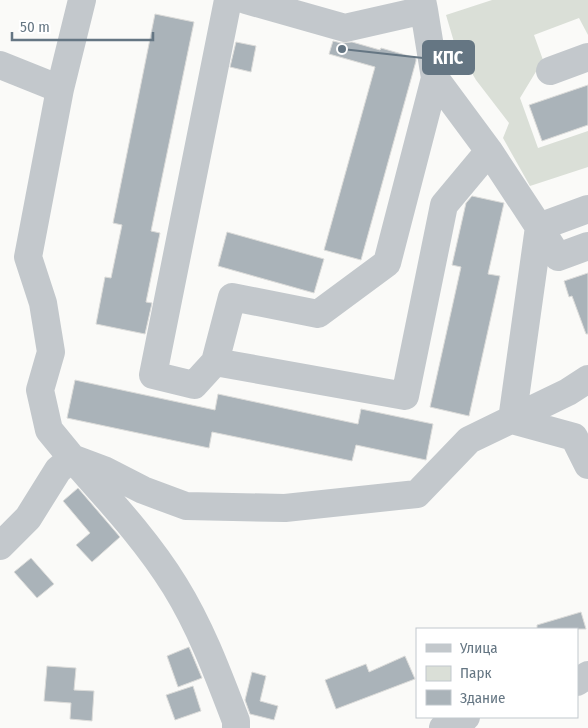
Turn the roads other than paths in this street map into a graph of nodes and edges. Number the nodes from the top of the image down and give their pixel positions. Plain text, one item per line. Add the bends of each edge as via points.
1 (82, 0) edge
2 (228, 0) edge
3 (246, 0) edge
4 (423, 5) edge
5 (588, 57) edge
6 (0, 65) edge
7 (550, 71) dead end
8 (435, 78) junction
9 (60, 89) junction
10 (489, 151) junction
11 (588, 209) edge
12 (539, 228) junction
13 (588, 246) edge
14 (215, 362) junction
15 (588, 379) edge
16 (512, 420) junction
17 (72, 458) junction
18 (588, 465) edge
19 (0, 546) edge
20 (464, 718) edge
21 (236, 728) edge
22 (443, 728) edge

1 - 9 street
2 - 14 street via 153,375 194,384
3 - 4 street via 345,28
4 - 8 street
5 - 7 street
6 - 9 street
8 - 10 street
8 - 14 street via 387,263 318,314 232,297
9 - 17 street via 28,257 43,303 51,352 40,390 49,430
10 - 12 street
10 - 14 street via 444,205 406,396
11 - 12 street
12 - 13 street via 558,257
12 - 16 street
15 - 16 street
16 - 17 street via 469,440 417,494 284,508 186,506
16 - 18 street via 574,437
17 - 19 street via 58,470 28,518
17 - 21 street via 142,540 174,585 201,632 236,720
20 - 22 street

